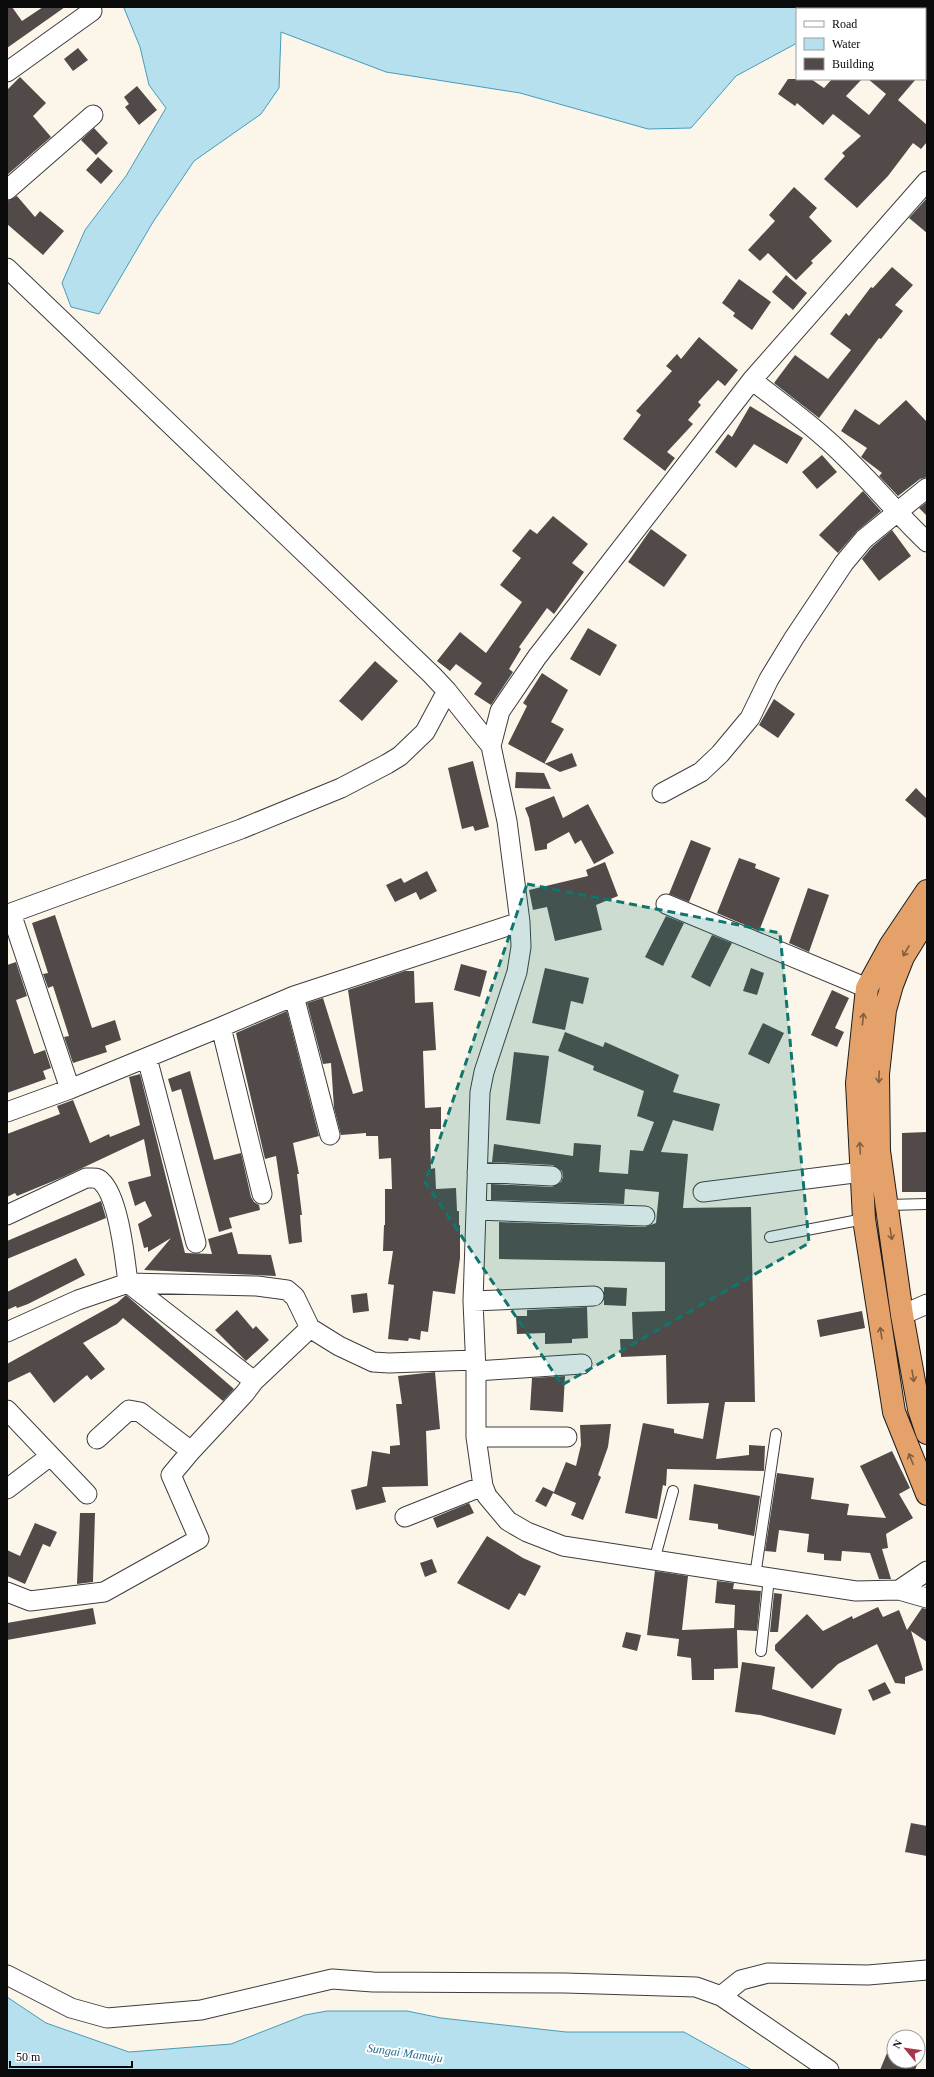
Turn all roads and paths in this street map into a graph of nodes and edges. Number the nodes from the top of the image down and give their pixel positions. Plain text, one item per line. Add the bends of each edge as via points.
1 (92, 11) dead end
2 (7, 72) edge
3 (93, 115) dead end
4 (927, 181) edge
5 (7, 190) edge
6 (7, 268) edge
7 (752, 380) junction
8 (927, 488) edge
9 (897, 514) junction
10 (927, 542) edge
11 (447, 691) junction
12 (491, 746) junction
13 (662, 793) dead end
14 (927, 891) edge
15 (666, 904) dead end
16 (9, 913) edge
17 (927, 918) edge
18 (520, 922) junction
19 (867, 988) junction
20 (294, 996) junction
21 (221, 1027) junction
22 (147, 1058) junction
23 (70, 1089) junction
24 (7, 1112) edge
25 (330, 1135) dead end
26 (477, 1172) junction
27 (862, 1172) junction
28 (552, 1176) dead end
29 (703, 1192) dead end
30 (262, 1194) dead end
31 (927, 1204) edge
32 (887, 1205) junction
33 (476, 1210) junction
34 (7, 1214) edge
35 (645, 1216) dead end
36 (864, 1219) junction
37 (770, 1237) dead end
38 (196, 1243) dead end
39 (128, 1283) junction
40 (594, 1296) dead end
41 (473, 1301) junction
42 (927, 1304) edge
43 (902, 1316) junction
44 (310, 1328) junction
45 (7, 1332) edge
46 (582, 1364) dead end
47 (476, 1366) junction
48 (254, 1381) junction
49 (7, 1410) edge
50 (926, 1430) edge
51 (776, 1434) dead end
52 (476, 1437) junction
53 (567, 1437) dead end
54 (97, 1439) dead end
55 (903, 1439) junction
56 (191, 1451) junction
57 (49, 1457) junction
58 (484, 1486) junction
59 (7, 1489) edge
60 (673, 1491) dead end
61 (87, 1494) dead end
62 (927, 1494) edge
63 (405, 1517) dead end
64 (654, 1560) junction
65 (927, 1571) edge
66 (762, 1577) junction
67 (899, 1590) junction
68 (7, 1592) edge
69 (927, 1598) edge
70 (760, 1651) dead end
71 (927, 1970) edge
72 (7, 1975) edge
73 (721, 1996) junction
74 (829, 2070) edge

1 - 2 street
3 - 5 street
4 - 7 street
6 - 11 street
7 - 9 street via 826,439 879,491
7 - 12 street via 516,686 500,711
8 - 9 street
9 - 10 street
9 - 13 street via 864,539 844,563 769,679 750,718 720,754 700,772
11 - 12 street
11 - 16 street via 425,732 393,760 341,788 241,829
12 - 18 street via 507,820
14 - 19 highway via 890,946
15 - 19 street
16 - 23 street
17 -> 32 highway via 903,957 885,1010 878,1074 879,1151
18 - 20 street
18 - 26 street via 521,947 517,972 484,1072 480,1092
27 -> 19 highway via 857,1083
20 - 21 street
20 - 25 street
21 - 22 street
21 - 30 street
22 - 23 street
22 - 38 street
23 - 24 street
26 - 28 street
26 - 33 street
27 - 29 street
27 - 36 highway
31 - 32 lane
32 -> 43 highway
33 - 35 street
33 - 41 street
34 - 39 street via 86,1178 95,1178 106,1188 121,1235
36 - 37 lane
55 -> 36 highway via 894,1412
39 - 44 street via 257,1286 287,1290 295,1297
39 - 45 street via 78,1300
39 - 48 street
40 - 41 street
41 - 47 street
42 - 43 street
43 -> 50 highway via 919,1409
44 - 47 street via 339,1346 374,1362
44 - 48 street
46 - 47 street
47 - 52 street
48 - 56 street
49 - 57 street
50 - 55 highway
51 - 66 lane
52 - 53 street
52 - 58 street
54 - 56 street via 129,1410 140,1412
62 -> 55 highway
56 - 68 street via 171,1475 199,1539 104,1592 30,1601
57 - 59 street
57 - 61 street
58 - 63 street
58 - 64 street via 491,1501 508,1521 527,1532 563,1546
60 - 64 lane
64 - 66 street
65 - 67 street
66 - 67 street via 856,1591
66 - 70 lane
67 - 69 street
71 - 73 street via 868,1975 768,1973 741,1980
72 - 73 street via 71,2008 107,2018 202,2010 332,1979 373,1982 696,1987
73 - 74 street

